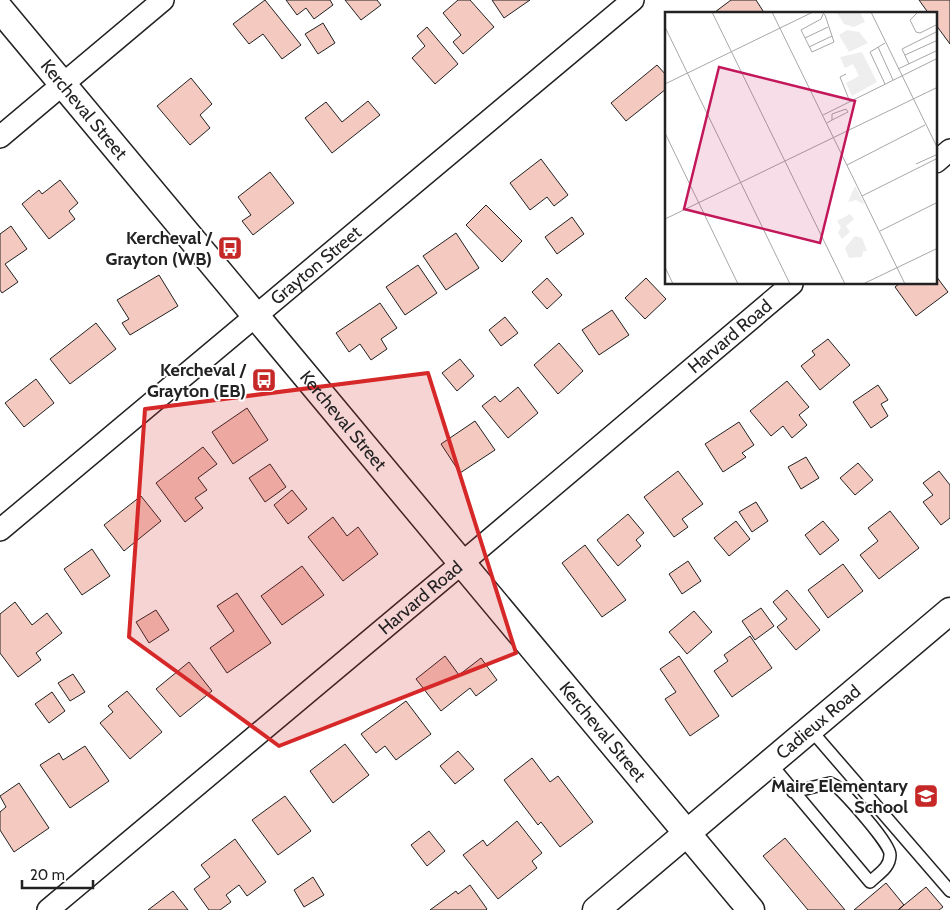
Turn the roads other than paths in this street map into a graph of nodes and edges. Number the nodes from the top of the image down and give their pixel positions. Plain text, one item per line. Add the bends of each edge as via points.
1 (163, 0) edge
2 (633, 0) edge
3 (0, 9) edge
4 (63, 84) junction
5 (0, 137) edge
6 (950, 150) edge
7 (938, 160) edge
8 (791, 285) edge
9 (256, 316) junction
10 (0, 530) edge
11 (462, 564) junction
12 (950, 611) edge
13 (810, 729) junction
14 (771, 764) junction
15 (793, 792) junction
16 (687, 833) junction
17 (950, 873) edge
18 (940, 879) junction
19 (950, 891) edge
20 (48, 910) edge
21 (596, 910) edge
22 (751, 910) edge

1 - 4 street
2 - 9 street, Grayton Street
3 - 4 street, Kercheval Street
4 - 5 street
4 - 9 street, Kercheval Street
6 - 7 street
8 - 11 street, Harvard Road
9 - 10 street, Grayton Street
9 - 11 street, Kercheval Street
11 - 16 street, Kercheval Street
11 - 20 street, Harvard Road
12 - 13 street, Cadieux Road
13 - 14 street, Cadieux Road
13 - 18 lane
14 - 15 lane
14 - 16 street, Cadieux Road
15 - 15 lane via 870,882 886,868 890,855 886,843 844,793 830,783
16 - 21 street, Cadieux Road
16 - 22 street, Kercheval Street
17 - 18 lane
18 - 19 lane

